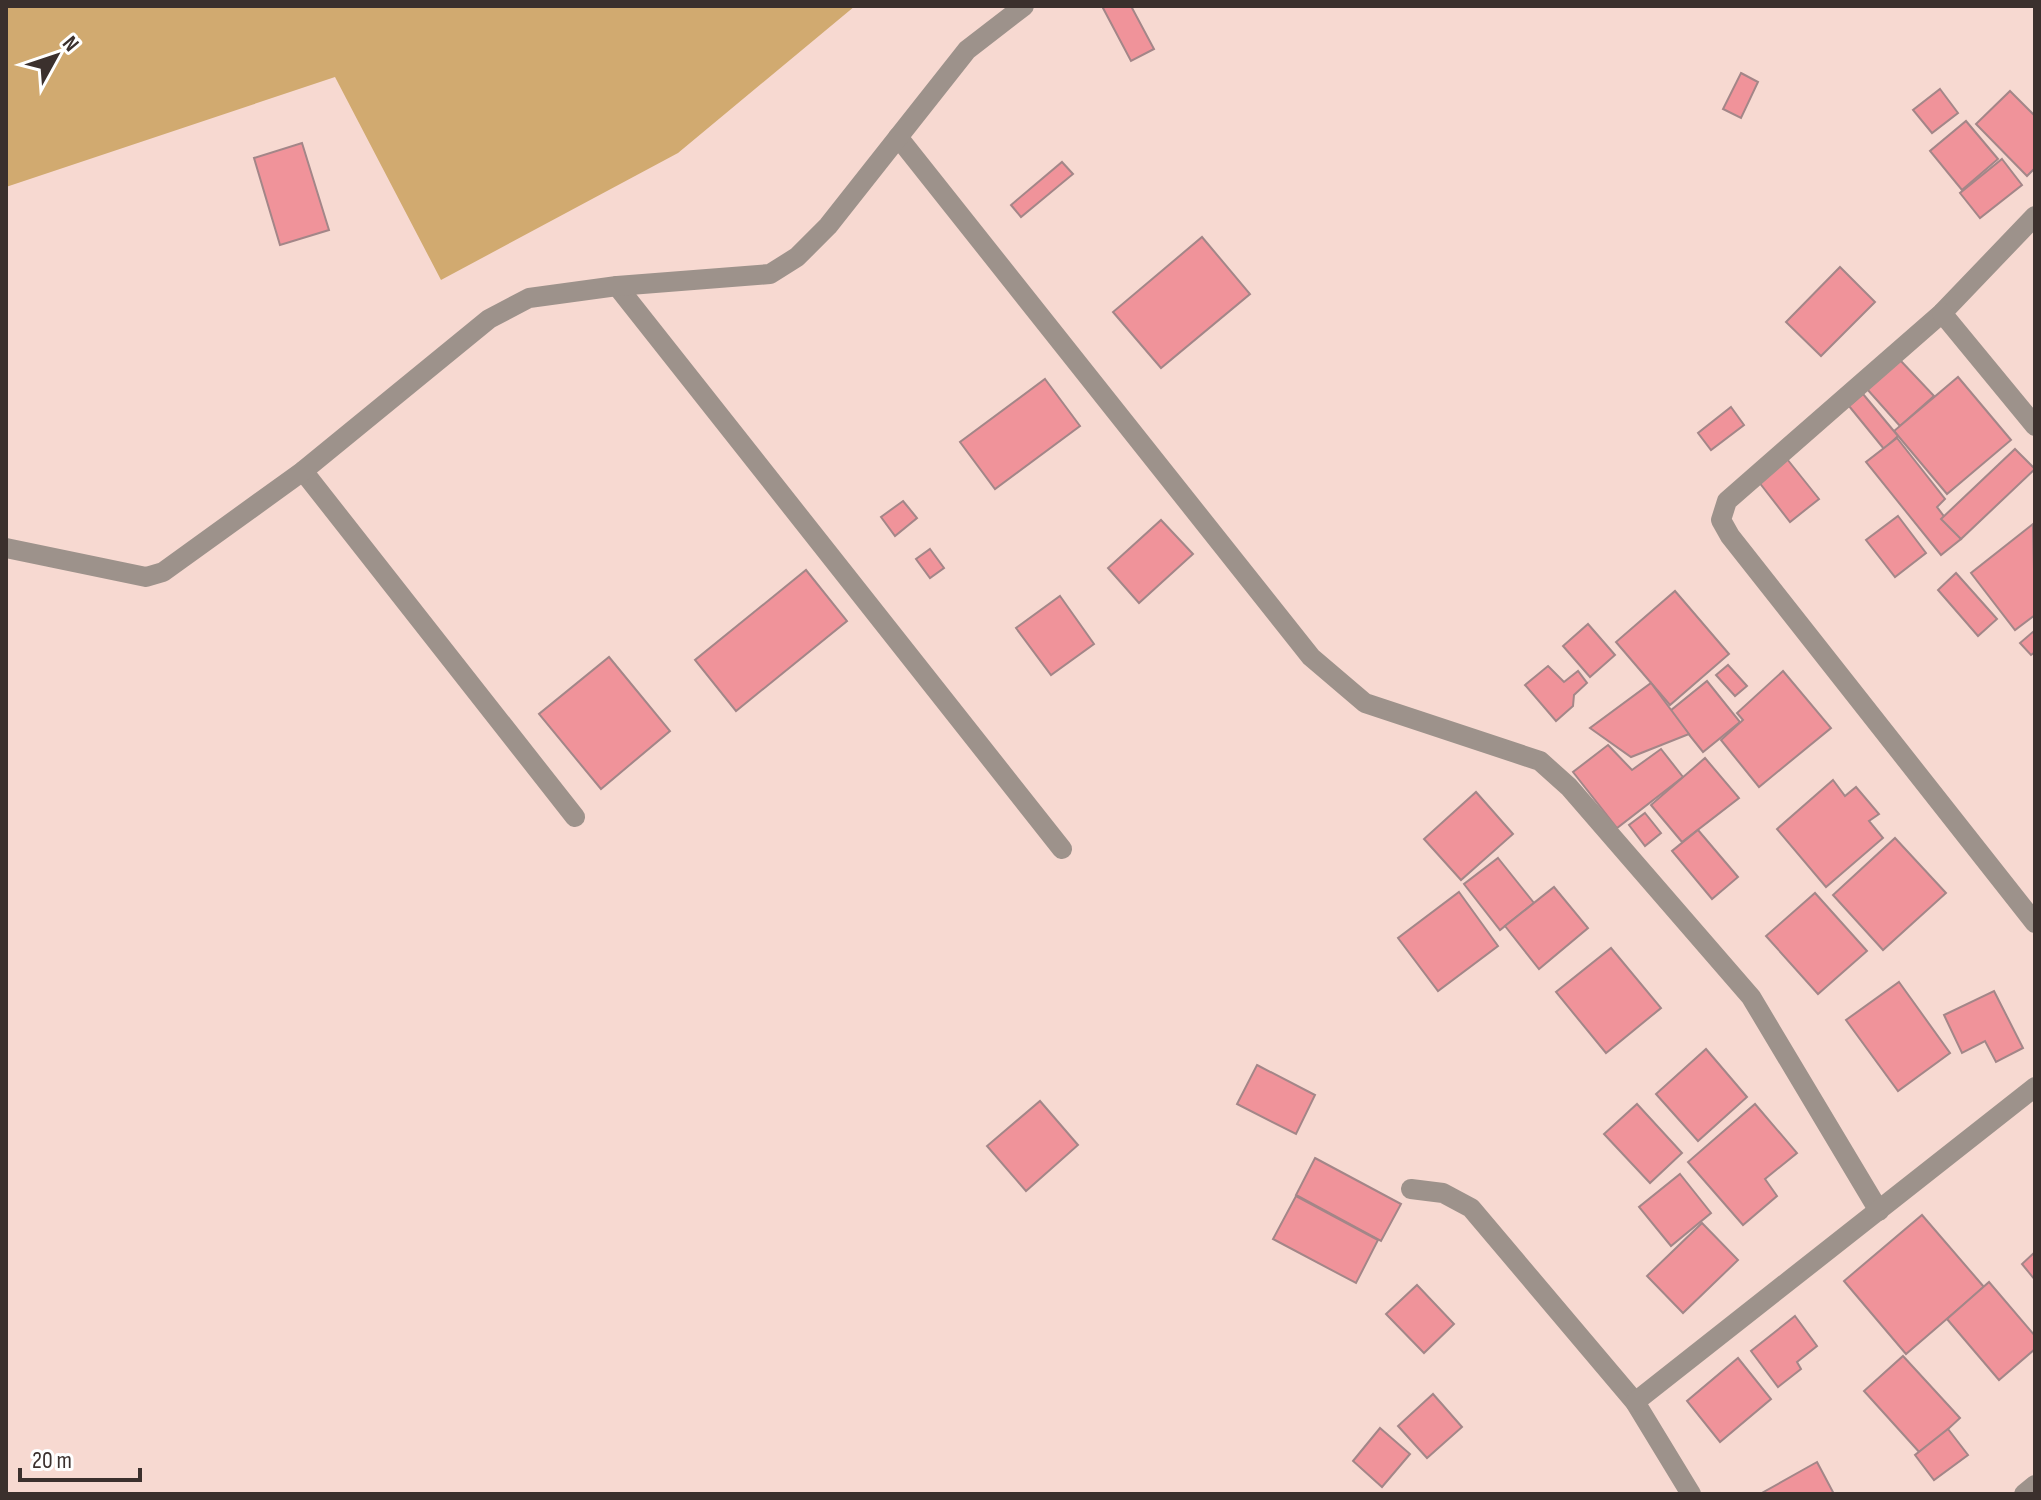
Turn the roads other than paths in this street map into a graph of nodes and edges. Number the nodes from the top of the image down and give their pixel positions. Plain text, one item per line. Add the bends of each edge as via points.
1 (1024, 6) edge
2 (898, 137) junction
3 (2035, 216) edge
4 (617, 286) junction
5 (1942, 313) junction
6 (2035, 426) edge
7 (303, 471) junction
8 (6, 548) edge
9 (575, 817) dead end
10 (1062, 849) dead end
11 (2035, 923) edge
12 (2035, 1087) edge
13 (1411, 1189) dead end
14 (1879, 1211) junction
15 (1635, 1402) junction
16 (2035, 1485) edge
17 (1691, 1494) edge
18 (2024, 1494) edge

1 - 2 street via 967,50
2 - 4 street via 828,226 797,257 770,274
2 - 14 street via 1311,657 1365,703 1540,761 1569,787 1751,997
3 - 5 street
4 - 7 street via 529,298 489,319
4 - 10 street
5 - 6 street
5 - 11 street via 1727,501 1721,520
7 - 8 street via 163,572 146,577
7 - 9 street
12 - 14 street
13 - 15 street via 1443,1193 1471,1208
14 - 15 street
15 - 17 street
16 - 18 street

